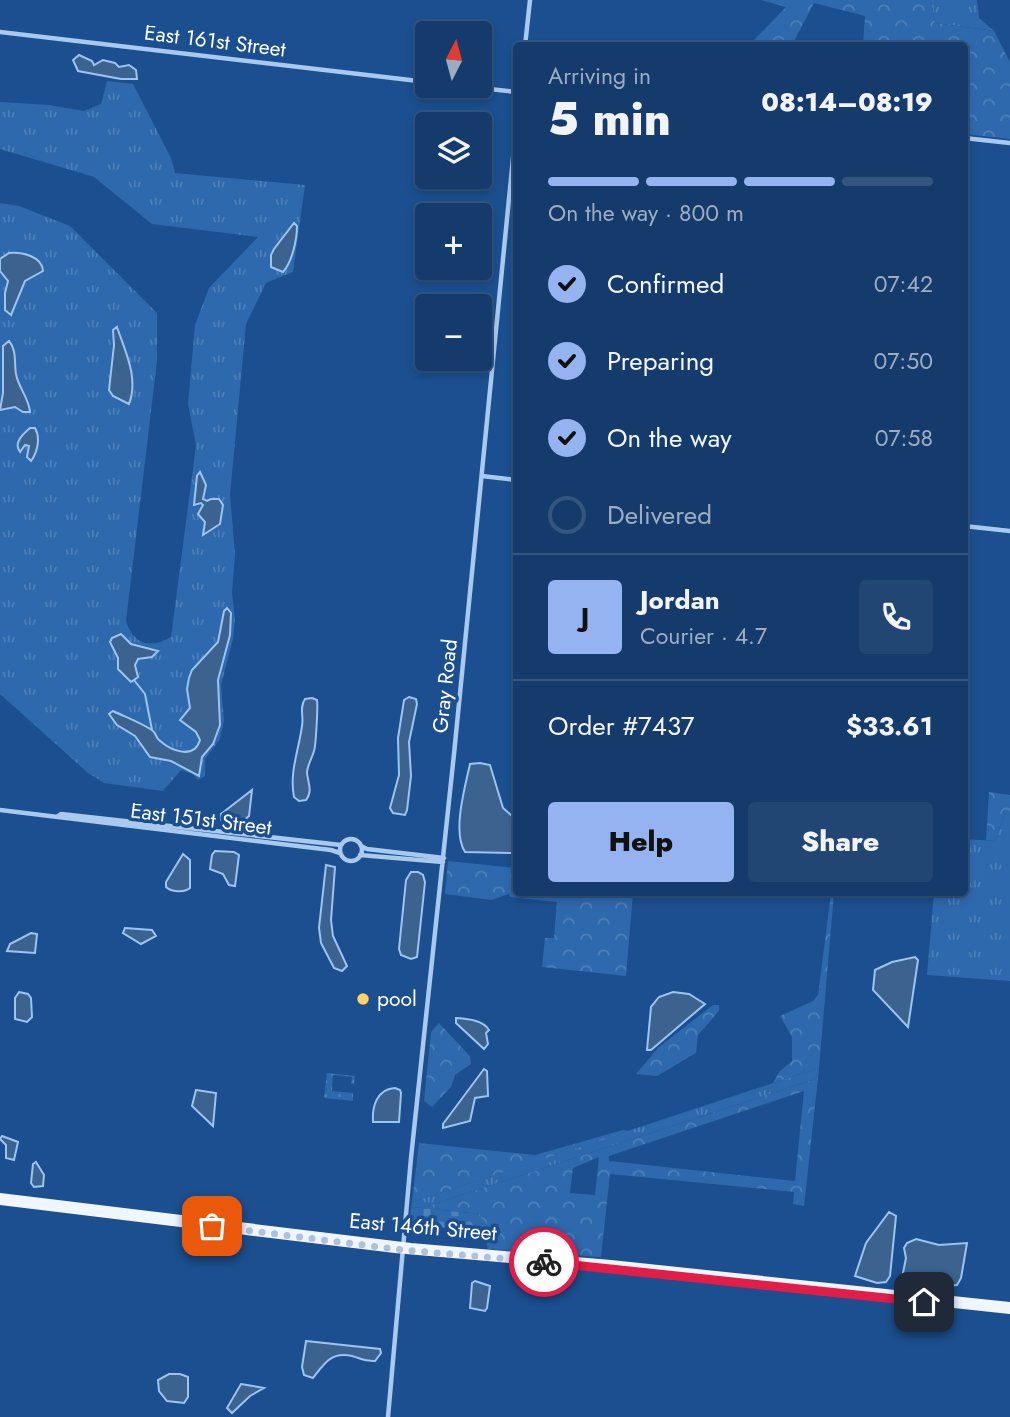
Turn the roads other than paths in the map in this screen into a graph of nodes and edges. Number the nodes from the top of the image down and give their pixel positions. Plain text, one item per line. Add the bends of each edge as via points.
1 (530, 0) edge
2 (0, 32) edge
3 (525, 42) edge
4 (415, 81) edge
5 (492, 89) edge
6 (513, 92) edge
7 (968, 138) edge
8 (1010, 143) edge
9 (513, 159) edge
10 (482, 476) junction
11 (513, 480) edge
12 (968, 526) edge
13 (1010, 531) edge
14 (0, 810) edge
15 (58, 816) junction
16 (341, 845) junction
17 (361, 846) junction
18 (340, 853) junction
19 (360, 855) junction
20 (444, 860) junction
21 (0, 1196) edge
22 (0, 1202) edge
23 (403, 1248) junction
24 (1010, 1305) edge
25 (1010, 1311) edge
26 (388, 1417) edge

1 - 3 street
2 - 4 street, East 161st Street
5 - 6 street
7 - 8 street
9 - 10 street, Gray Road
10 - 11 street
10 - 20 street, Gray Road
12 - 13 street
14 - 15 street, East 151st Street
15 - 16 street, East 151st Street
15 - 18 street, East 151st Street
16 - 17 street via 352,839
16 - 18 street
17 - 19 street
17 - 20 street
18 - 19 street via 350,860
19 - 20 street
20 - 23 street, Gray Road
21 - 23 main road, East 146th Street
22 - 23 main road, East 146th Street
23 - 24 main road, East 146th Street via 611,1262
23 - 25 main road, East 146th Street
23 - 26 street, Gray Road

